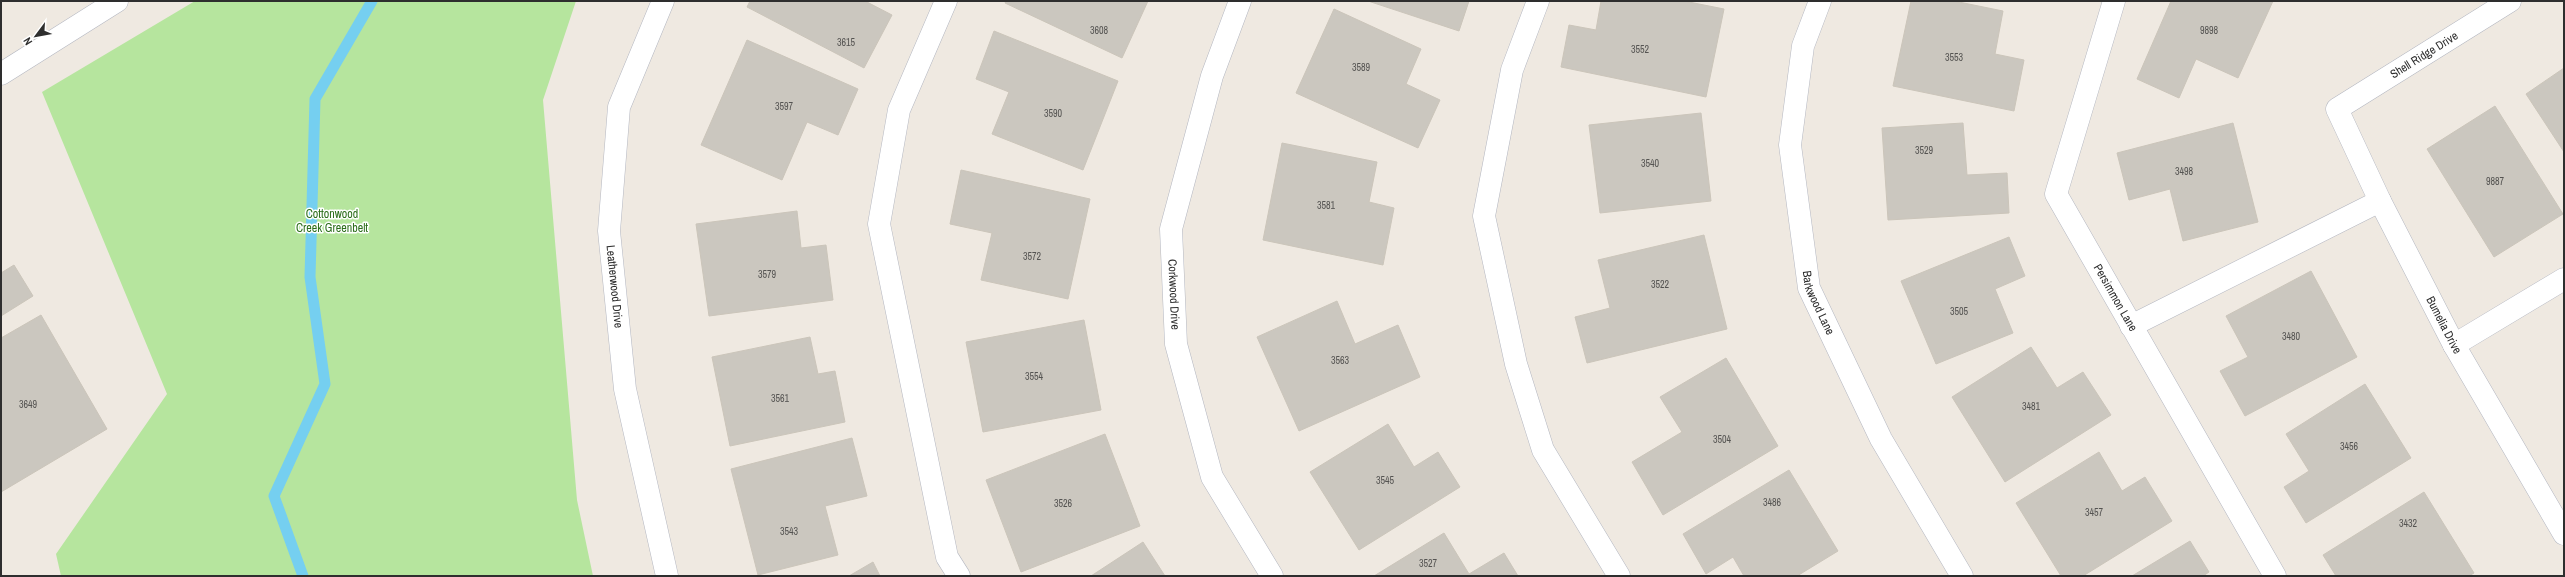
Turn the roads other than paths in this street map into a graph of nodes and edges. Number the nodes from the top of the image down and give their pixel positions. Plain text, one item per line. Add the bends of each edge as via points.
1 (117, 1) edge
2 (663, 1) edge
3 (946, 1) edge
4 (1240, 1) edge
5 (1538, 1) edge
6 (1820, 1) edge
7 (2114, 1) edge
8 (2510, 1) edge
9 (1, 74) edge
10 (2337, 109) joint
11 (2380, 201) junction
12 (2564, 280) edge
13 (2131, 326) junction
14 (2454, 346) junction
15 (2564, 534) edge
16 (667, 576) edge
17 (959, 576) edge
18 (1272, 576) edge
19 (1619, 576) edge
20 (1962, 576) edge
21 (2276, 576) edge

1 - 9 street
2 - 16 street, Leatherwood Drive via 619,107 609,231 625,389
3 - 17 street via 899,110 879,224 947,557
4 - 18 street, Corkwood Drive via 1212,76 1171,229 1176,344 1212,477
5 - 19 street via 1512,70 1484,216 1516,364 1543,450
6 - 20 street, Barkwood Lane via 1803,46 1790,145 1809,288 1881,439
7 - 13 street, Persimmon Lane via 2056,194
8 - 10 street, Shell Ridge Drive
10 - 11 street, Bumelia Drive
11 - 13 street
11 - 14 street, Bumelia Drive
12 - 14 street
13 - 21 street, Persimmon Lane
14 - 15 street, Bumelia Drive

